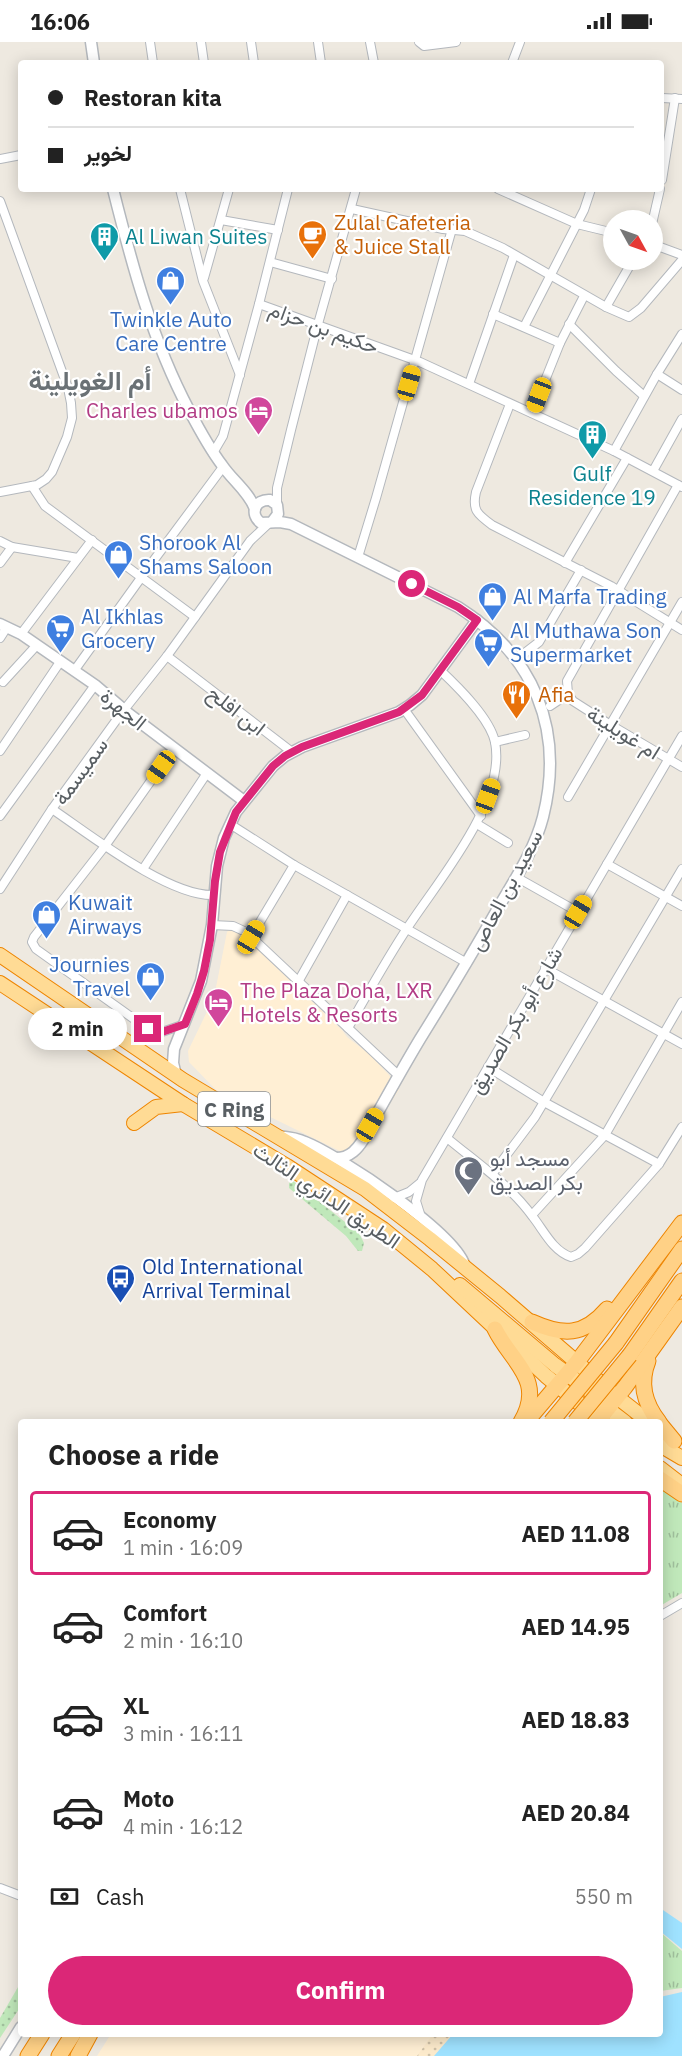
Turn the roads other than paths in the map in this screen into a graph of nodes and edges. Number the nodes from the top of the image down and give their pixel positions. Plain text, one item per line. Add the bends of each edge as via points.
1 (92, 42) edge
2 (150, 42) edge
3 (201, 42) edge
4 (251, 42) edge
5 (318, 42) edge
6 (370, 42) edge
7 (419, 42) edge
8 (456, 42) edge
9 (517, 42) edge
10 (94, 60) edge
11 (153, 60) edge
12 (204, 60) edge
13 (254, 60) edge
14 (321, 60) edge
15 (373, 60) edge
16 (513, 60) edge
17 (664, 98) edge
18 (679, 99) edge
19 (18, 156) edge
20 (0, 159) edge
21 (664, 170) edge
22 (114, 192) edge
23 (183, 192) edge
24 (228, 192) edge
25 (287, 192) edge
26 (355, 192) edge
27 (506, 192) edge
28 (526, 192) edge
29 (590, 192) edge
30 (659, 192) edge
31 (524, 199) junction
32 (0, 201) edge
33 (352, 208) junction
34 (655, 210) edge
35 (221, 220) junction
36 (577, 224) junction
37 (452, 229) junction
38 (278, 230) junction
39 (603, 230) edge
40 (663, 248) edge
41 (514, 255) junction
42 (682, 255) edge
43 (682, 260) edge
44 (270, 262) junction
45 (627, 270) edge
46 (549, 275) junction
47 (332, 279) junction
48 (203, 281) junction
49 (584, 296) junction
50 (259, 304) junction
51 (606, 308) junction
52 (493, 314) junction
53 (318, 324) junction
54 (569, 324) junction
55 (524, 327) junction
56 (682, 334) edge
57 (560, 343) junction
58 (416, 360) junction
59 (657, 374) junction
60 (240, 375) junction
61 (469, 384) junction
62 (682, 390) edge
63 (644, 396) junction
64 (510, 404) junction
65 (532, 413) junction
66 (682, 419) edge
67 (614, 451) junction
68 (213, 453) junction
69 (627, 458) junction
70 (223, 467) junction
71 (652, 471) junction
72 (32, 486) junction
73 (680, 486) edge
74 (0, 492) edge
75 (266, 507) junction
76 (270, 523) junction
77 (291, 524) junction
78 (92, 540) junction
79 (0, 541) edge
80 (250, 541) junction
81 (12, 547) junction
82 (358, 556) junction
83 (78, 558) junction
84 (565, 563) junction
85 (0, 564) edge
86 (580, 570) junction
87 (141, 577) junction
88 (618, 590) junction
89 (682, 602) edge
90 (195, 617) junction
91 (477, 620) junction
92 (669, 623) junction
93 (4, 625) edge
94 (682, 630) edge
95 (21, 634) junction
96 (0, 638) edge
97 (36, 646) junction
98 (167, 656) junction
99 (517, 659) junction
100 (60, 662) junction
101 (440, 670) junction
102 (74, 671) junction
103 (3, 682) dead end
104 (95, 685) junction
105 (568, 694) junction
106 (550, 706) dead end
107 (404, 709) junction
108 (124, 710) junction
109 (609, 724) junction
110 (525, 735) dead end
111 (682, 736) edge
112 (495, 742) junction
113 (174, 748) junction
114 (0, 751) edge
115 (292, 752) junction
116 (668, 760) junction
117 (682, 767) edge
118 (207, 773) junction
119 (568, 797) dead end
120 (244, 801) junction
121 (52, 809) junction
122 (0, 816) edge
123 (481, 816) junction
124 (230, 824) junction
125 (477, 825) junction
126 (508, 843) dead end
127 (105, 846) junction
128 (607, 864) junction
129 (294, 865) junction
130 (142, 869) junction
131 (682, 870) edge
132 (516, 877) junction
133 (0, 889) edge
134 (214, 895) junction
135 (347, 895) junction
136 (666, 897) junction
137 (682, 906) edge
138 (578, 912) junction
139 (212, 925) junction
140 (407, 928) junction
141 (251, 937) junction
142 (0, 955) edge
143 (467, 963) junction
144 (545, 968) junction
145 (298, 982) junction
146 (0, 983) edge
147 (605, 1001) junction
148 (682, 1002) edge
149 (185, 1024) junction
150 (348, 1028) junction
151 (664, 1035) junction
152 (682, 1044) edge
153 (174, 1049) junction
154 (152, 1059) junction
155 (488, 1067) junction
156 (176, 1075) junction
157 (398, 1075) junction
158 (544, 1102) junction
159 (183, 1104) junction
160 (134, 1123) dead end
161 (682, 1127) edge
162 (605, 1135) junction
163 (278, 1136) junction
164 (447, 1138) junction
165 (358, 1147) junction
166 (336, 1158) junction
167 (659, 1164) junction
168 (357, 1172) junction
169 (493, 1173) junction
170 (422, 1180) junction
171 (394, 1198) junction
172 (532, 1215) junction
173 (421, 1217) junction
174 (681, 1225) edge
175 (682, 1249) edge
176 (465, 1267) junction
177 (432, 1269) junction
178 (682, 1281) edge
179 (682, 1307) edge
180 (532, 1322) junction
181 (495, 1329) junction
182 (656, 1344) junction
183 (567, 1374) junction
184 (604, 1414) edge
185 (522, 1419) edge
186 (529, 1419) edge
187 (553, 1419) edge
188 (577, 1419) edge
189 (632, 1419) edge
190 (656, 1419) edge
191 (663, 1429) edge
192 (672, 1444) edge
193 (682, 1458) edge
194 (663, 1470) edge
195 (663, 1481) edge
196 (682, 1485) edge
197 (682, 1494) edge
198 (682, 1603) edge
199 (663, 1614) edge
200 (0, 1888) edge
201 (18, 1895) edge
202 (18, 2032) edge
203 (40, 2037) edge
204 (71, 2037) edge
205 (89, 2037) edge
206 (93, 2037) edge
207 (3, 2056) edge
208 (28, 2056) edge
209 (59, 2056) edge
210 (80, 2056) edge

1 - 10 street
2 - 11 street
3 - 12 street
4 - 13 street
5 - 14 street
6 - 15 street
7 - 8 street via 424,46
9 - 16 street
17 - 18 street
18 - 21 street
19 - 20 street
22 - 68 street via 154,331 178,389
23 - 48 street
24 - 35 street
25 - 38 street
26 - 33 street, سميسمة
27 - 31 street
28 - 31 street
29 - 36 street
30 - 34 street
31 - 36 street
32 - 72 street via 71,403 70,426 55,467 46,480
33 - 37 street
33 - 47 street, سميسمة
35 - 38 street
35 - 48 street
36 - 39 street
36 - 46 street
37 - 41 street via 465,231
37 - 58 street
38 - 44 street
40 - 42 street
41 - 46 street
41 - 52 street
43 - 51 street via 629,317
44 - 47 street
44 - 50 street
45 - 51 street
46 - 49 street
46 - 55 street
47 - 53 street, سميسمة
48 - 60 street
49 - 51 street
49 - 54 street
50 - 53 street, حكيم بن حزام
50 - 60 street
52 - 55 street
52 - 61 street
53 - 58 street, حكيم بن حزام
53 - 75 street, سميسمة via 277,488
54 - 57 street
54 - 63 street
55 - 57 street
56 - 59 street
57 - 65 street
58 - 61 street, حكيم بن حزام
58 - 82 street
59 - 62 street
59 - 63 street
60 - 68 street via 223,436
61 - 64 street, حكيم بن حزام
63 - 67 street
64 - 65 street, حكيم بن حزام
64 - 84 street via 473,503 492,525
65 - 67 street, حكيم بن حزام
66 - 71 street
67 - 69 street, حكيم بن حزام
68 - 70 street
69 - 71 street, حكيم بن حزام
69 - 84 street
70 - 75 street via 246,494
70 - 87 street
71 - 73 street, حكيم بن حزام
72 - 74 street
72 - 78 street via 45,506
73 - 88 street
75 - 76 street via 277,518
75 - 76 street, سعيد بن العاص via 261,523
75 - 77 street, سعيد بن العاص
75 - 80 street, سميسمة
76 - 77 street, سعيد بن العاص
76 - 80 street, سميسمة
77 - 82 street, سعيد بن العاص
78 - 83 street
78 - 87 street
79 - 81 street
80 - 90 street, سميسمة
81 - 83 street
81 - 85 street
82 - 91 street, سعيد بن العاص
83 - 95 street
84 - 86 street
86 - 88 street
86 - 99 street via 539,642
87 - 90 street
87 - 102 street
88 - 92 street
88 - 105 street via 567,681
89 - 92 street
90 - 98 street, سميسمة
91 - 99 street, سعيد بن العاص
91 - 101 street
92 - 94 street
92 - 109 street
93 - 95 street, الجهرة
93 - 96 street
95 - 97 street, الجهرة
97 - 100 street, الجهرة
97 - 103 street
98 - 108 street, سميسمة
98 - 115 street, ابن افلح
99 - 132 street, سعيد بن العاص via 533,686 546,721 549,765 542,819
100 - 102 street, الجهرة
100 - 114 street
101 - 107 street via 422,695
101 - 112 street via 473,704
102 - 104 street, الجهرة
104 - 108 street, الجهرة
104 - 122 street
105 - 106 street
105 - 109 street, ام غويلينة
107 - 115 street
107 - 123 street
108 - 113 street, الجهرة
108 - 121 street, سميسمة
109 - 116 street, ام غويلينة
109 - 119 street
110 - 112 street
111 - 116 street, شارع أبو بكر الصديق
112 - 123 street via 493,784
113 - 118 street, الجهرة
113 - 127 street
115 - 120 street via 273,766
116 - 117 street, ام غويلينة
116 - 128 street, شارع أبو بكر الصديق
118 - 120 street, الجهرة
118 - 130 street
120 - 124 street
121 - 127 street
121 - 133 street, سميسمة
123 - 125 street
124 - 129 street
124 - 134 street via 220,852
125 - 126 street
125 - 140 street
127 - 130 street
127 - 149 street via 34,937 33,946 148,1029 162,1032
128 - 136 street
128 - 138 street, شارع أبو بكر الصديق
129 - 135 street
129 - 141 street
130 - 134 street via 185,890
131 - 136 street
132 - 138 street
132 - 143 street, سعيد بن العاص
134 - 139 street
135 - 140 street
135 - 145 street
136 - 137 street
136 - 147 street
138 - 144 street, شارع أبو بكر الصديق
139 - 141 street via 233,926
139 - 149 street via 201,981
140 - 143 street
140 - 150 street
141 - 145 street
142 - 154 highway, الطريق الدائري الثالث / C Ring
143 - 157 street, سعيد بن العاص
144 - 147 street
144 - 155 street, شارع أبو بكر الصديق
145 - 150 street
146 - 159 highway, الطريق الدائري الثالث / C Ring
147 - 151 street
147 - 158 street
148 - 151 street
149 - 153 street
150 - 157 street
151 - 152 street
151 - 162 street
153 - 154 street via 164,1057
153 - 156 street
154 - 156 highway, الطريق الدائري الثالث / C Ring
155 - 158 street
155 - 164 street, شارع أبو بكر الصديق
156 - 163 highway, الطريق الدائري الثالث / C Ring
157 - 165 street, سعيد بن العاص
158 - 162 street
158 - 169 street
159 - 160 highway via 156,1107
159 - 177 highway, الطريق الدائري الثالث / C Ring via 360,1213
161 - 167 street
162 - 167 street
162 - 172 street
163 - 166 street, الطريق الدائري الثالث via 304,1141
163 - 176 highway, الطريق الدائري الثالث / C Ring via 365,1189
164 - 169 street
164 - 170 street, شارع أبو بكر الصديق
165 - 166 street
165 - 168 street, سعيد بن العاص
166 - 168 street, الطريق الدائري الثالث
167 - 172 street via 578,1254 571,1257 563,1254
168 - 171 street, الطريق الدائري الثالث
169 - 172 street
170 - 171 street, شارع أبو بكر الصديق via 409,1192
170 - 173 street, شارع أبو بكر الصديق via 416,1201
171 - 173 street, الطريق الدائري الثالث
173 - 176 street, الطريق الدائري الثالث via 458,1252
174 - 180 highway via 592,1323 562,1332
174 - 183 highway
175 - 187 highway, bridge via 616,1343
176 - 180 highway, الطريق الدائري الثالث / C Ring
177 - 181 highway, الطريق الدائري الثالث / C Ring
177 - 183 highway via 465,1289
178 - 188 highway, bridge
179 - 182 highway
180 - 183 highway, الطريق الدائري الثالث / C Ring
181 - 183 highway, الطريق الدائري الثالث / C Ring
181 - 185 highway via 528,1380 529,1403
182 - 184 highway
182 - 190 highway via 646,1365 643,1385 647,1404
183 - 184 highway, الطريق الدائري الثالث / C Ring
183 - 184 highway, الطريق الدائري الثالث / C Ring
183 - 186 highway
184 - 189 highway, C Ring
191 - 192 highway
192 - 193 highway
194 - 196 highway
195 - 197 highway
198 - 199 street
200 - 201 street
202 - 207 street
203 - 208 highway
204 - 209 highway
205 - 210 highway
206 - 210 street

